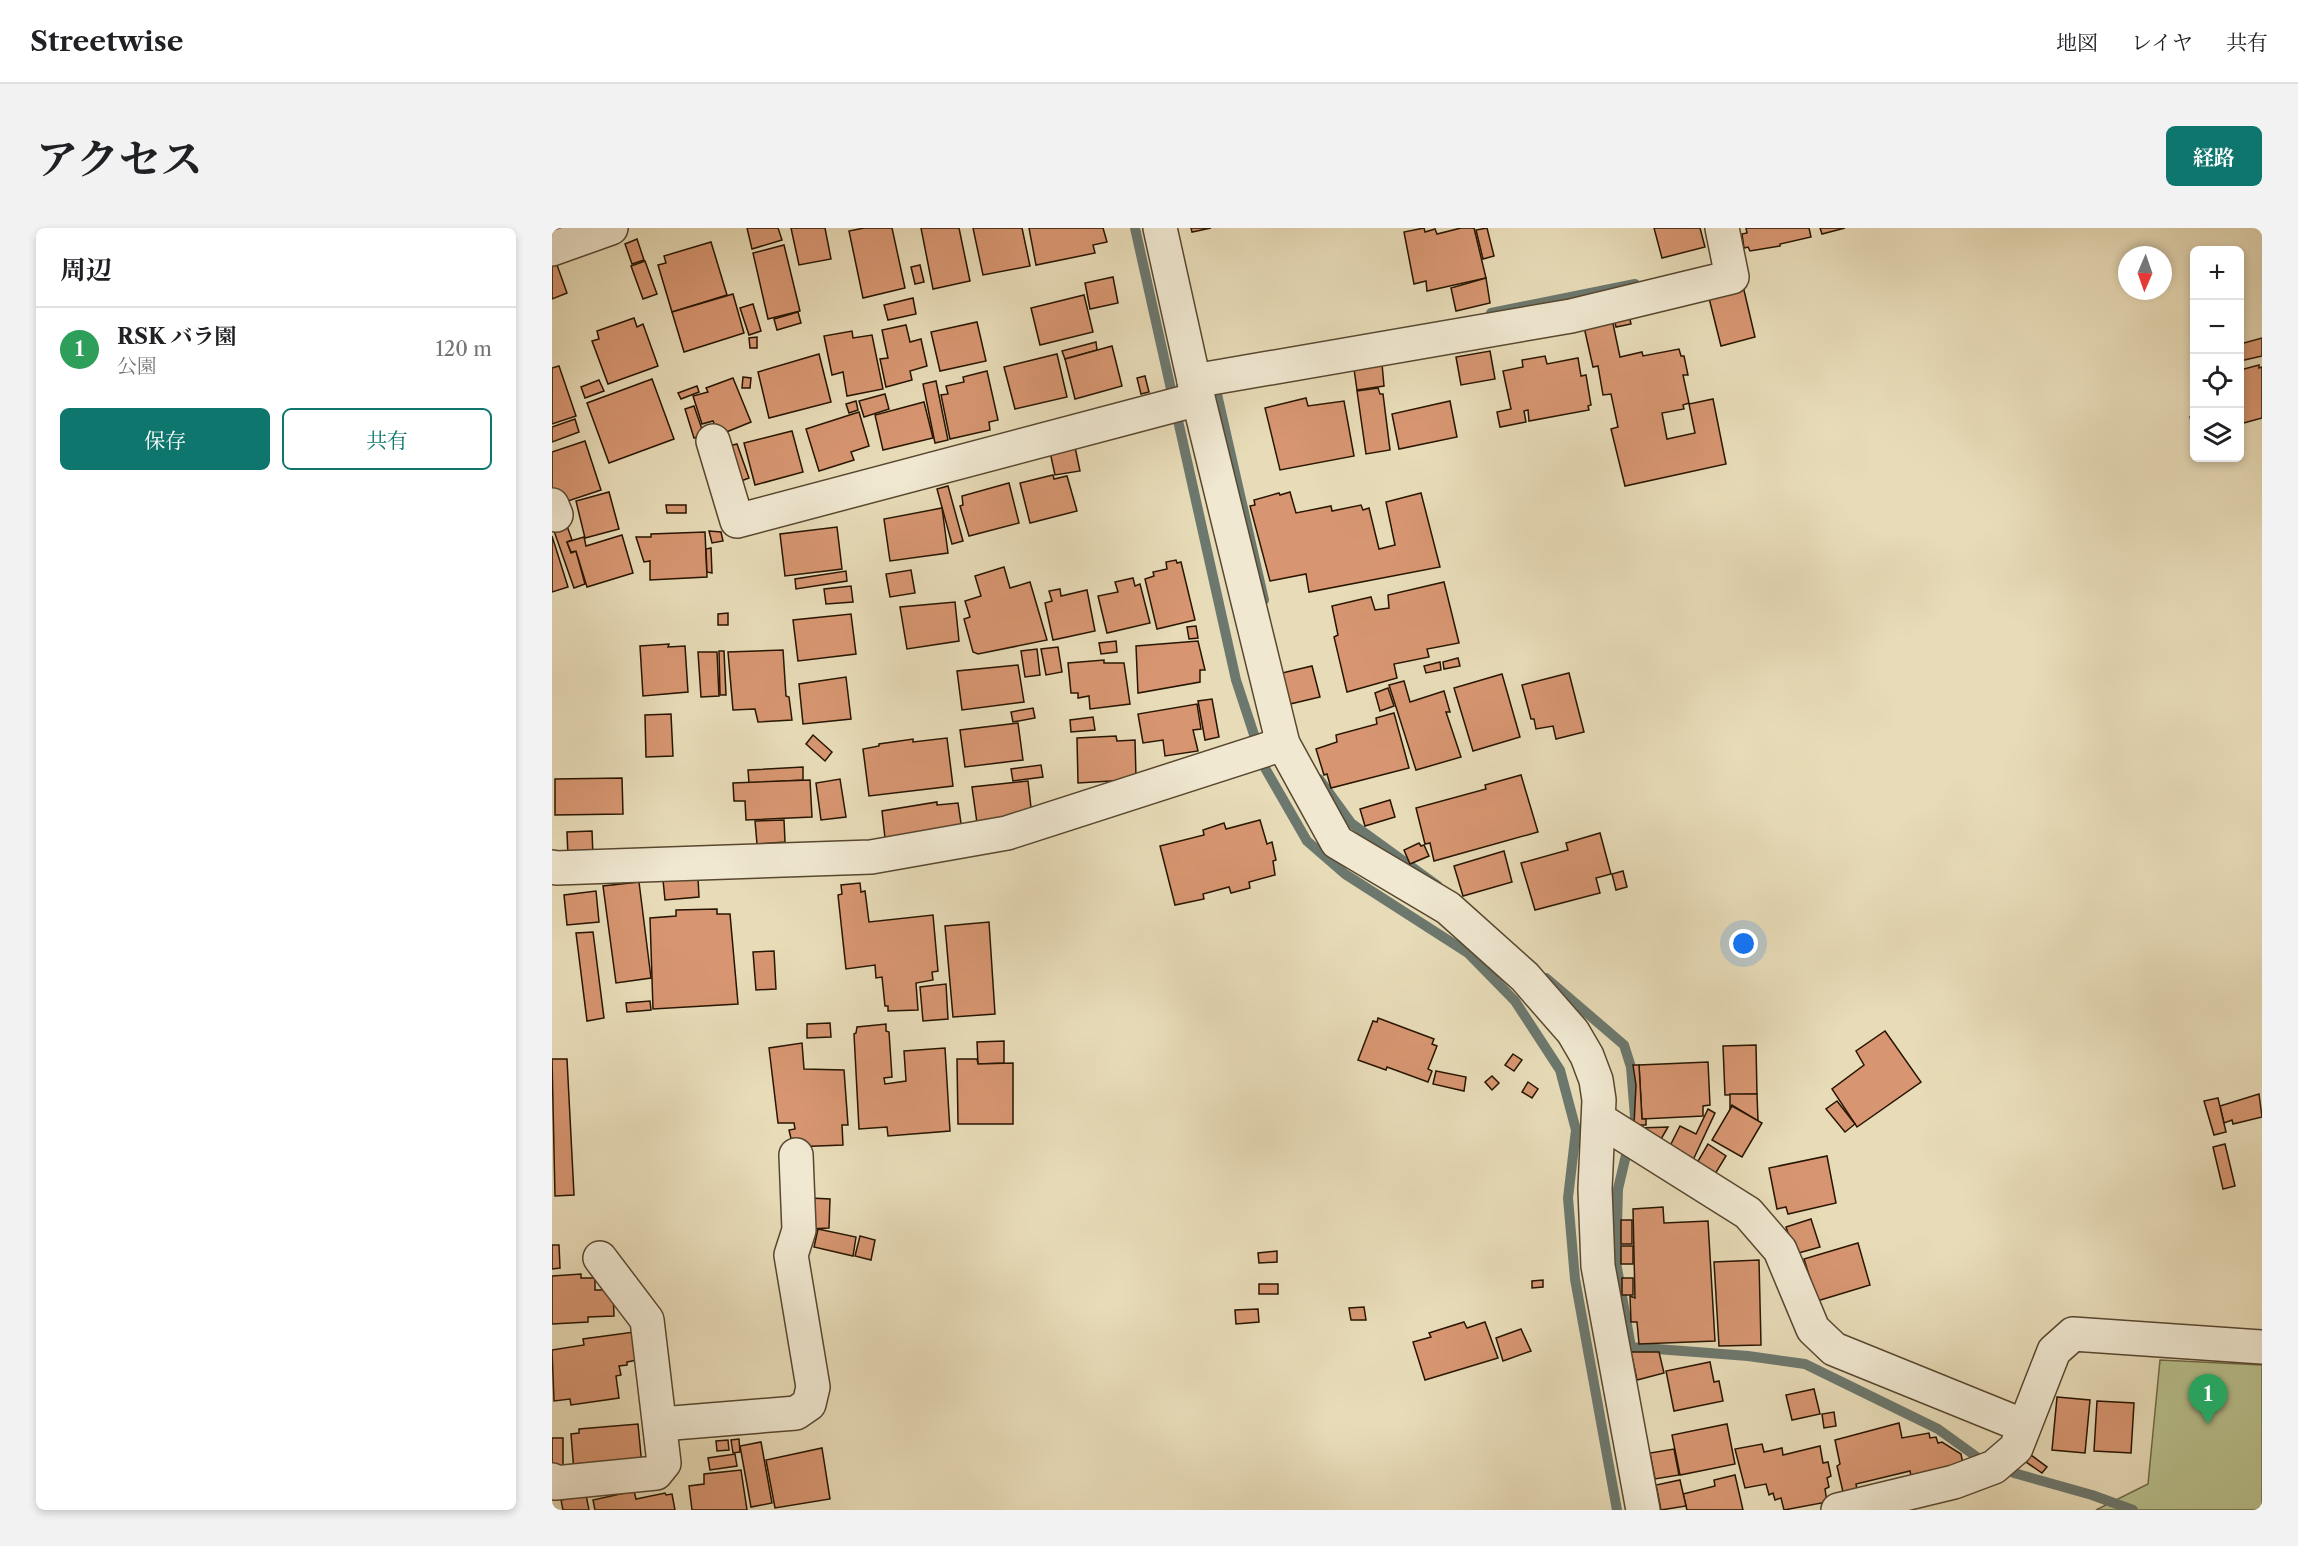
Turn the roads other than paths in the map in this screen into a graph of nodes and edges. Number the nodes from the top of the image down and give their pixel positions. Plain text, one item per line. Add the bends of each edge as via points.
1 (611, 228) edge
2 (1160, 228) edge
3 (1722, 228) edge
4 (552, 249) edge
5 (1195, 391) junction
6 (713, 441) dead end
7 (1268, 749) junction
8 (552, 867) edge
9 (1619, 1133) junction
10 (796, 1155) dead end
11 (600, 1258) dead end
12 (2262, 1347) edge
13 (661, 1424) junction
14 (2024, 1426) junction
15 (552, 1480) edge
16 (1643, 1510) edge
17 (1838, 1510) edge

1 - 4 street
2 - 5 street
3 - 5 street via 1732,277 1571,316
5 - 6 street via 737,521
5 - 7 street
7 - 8 street via 1007,833 871,857
7 - 9 street via 1337,842 1448,908 1525,978 1573,1032
9 - 14 street via 1748,1213 1780,1250 1813,1329 1834,1348
9 - 16 street via 1595,1189 1596,1246
10 - 13 street via 799,1230 791,1255 813,1387 809,1404 796,1413
11 - 13 street via 648,1320
12 - 14 street via 2073,1334 2054,1351
13 - 15 street via 664,1463 656,1473 555,1483
14 - 17 street via 2016,1448 1994,1467 1954,1482

